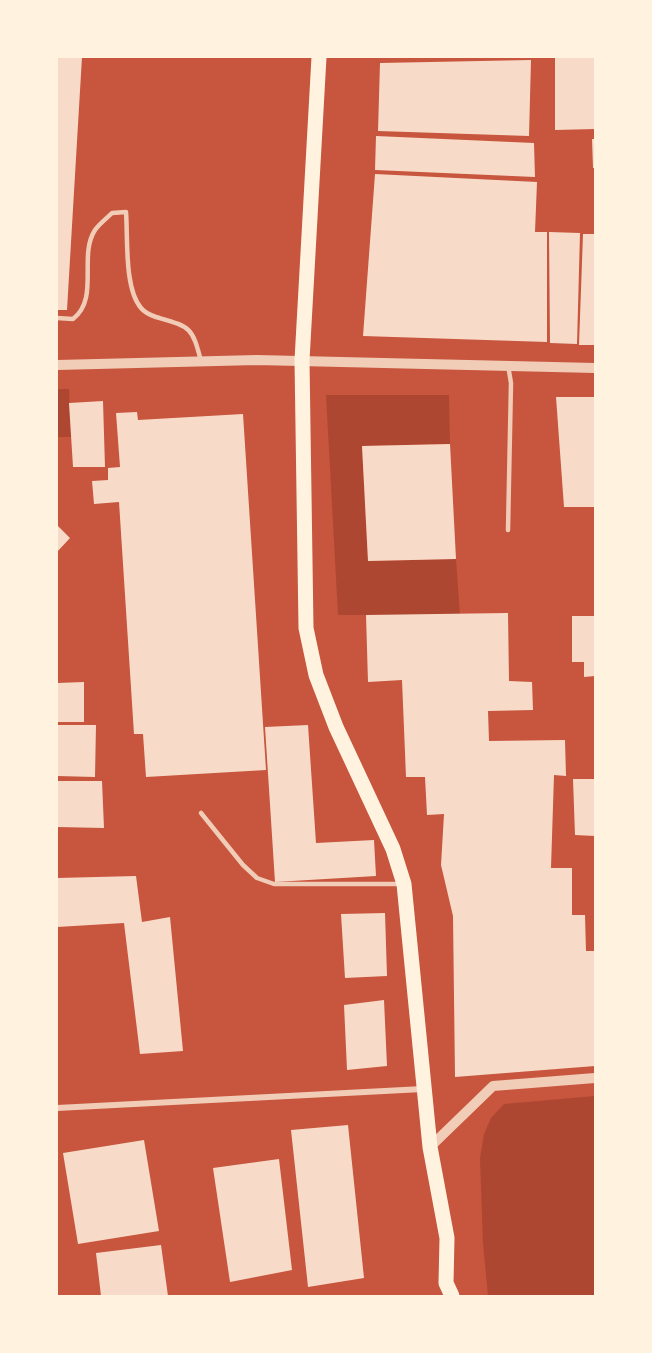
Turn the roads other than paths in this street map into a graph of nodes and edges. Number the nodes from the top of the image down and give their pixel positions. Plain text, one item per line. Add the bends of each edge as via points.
1 (319, 57) edge
2 (57, 318) edge
3 (302, 360) junction
4 (201, 361) junction
5 (57, 365) edge
6 (508, 365) junction
7 (595, 368) edge
8 (508, 530) dead end
9 (201, 813) dead end
10 (404, 884) junction
11 (595, 1078) edge
12 (423, 1089) junction
13 (57, 1108) edge
14 (430, 1147) junction
15 (447, 1292) edge

1 - 3 main road
2 - 4 lane via 73,319 83,309 91,240 112,213 126,213 131,284 140,308 190,330
3 - 4 street
3 - 6 street
3 - 10 main road via 306,628 316,675 393,849
4 - 5 street
6 - 7 street
6 - 8 lane
9 - 10 lane via 243,866 257,878 274,884
10 - 12 main road
11 - 14 street via 493,1086
12 - 13 street
12 - 14 main road
14 - 15 main road via 447,1238

